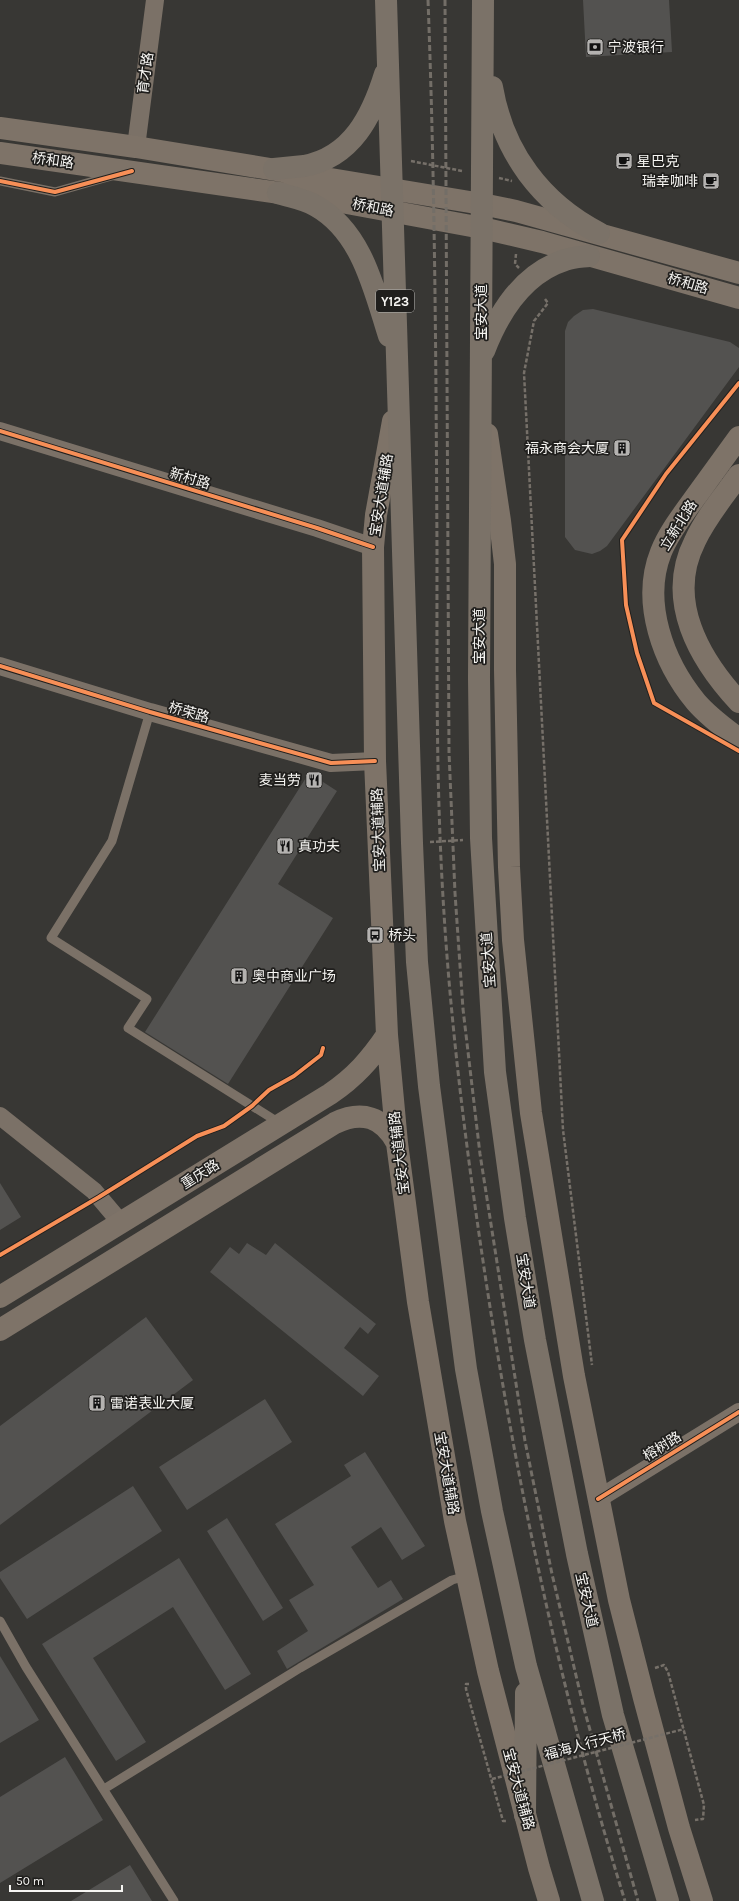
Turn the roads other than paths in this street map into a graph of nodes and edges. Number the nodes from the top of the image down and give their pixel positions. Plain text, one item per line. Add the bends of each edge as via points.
1 (155, 0) edge
2 (386, 0) edge
3 (483, 0) edge
4 (484, 36) junction
5 (389, 62) junction
6 (0, 128) edge
7 (136, 147) junction
8 (0, 153) edge
9 (274, 170) junction
10 (132, 171) junction
11 (0, 181) edge
12 (393, 188) junction
13 (278, 193) junction
14 (482, 204) junction
15 (393, 211) junction
16 (482, 228) junction
17 (599, 233) junction
18 (589, 256) junction
19 (739, 273) edge
20 (739, 298) edge
21 (396, 359) junction
22 (481, 359) junction
23 (397, 392) junction
24 (481, 398) junction
25 (0, 431) edge
26 (739, 437) edge
27 (739, 475) edge
28 (373, 547) junction
29 (0, 666) edge
30 (739, 702) edge
31 (150, 712) junction
32 (739, 739) edge
33 (375, 761) junction
34 (387, 1035) junction
35 (0, 1116) edge
36 (280, 1124) junction
37 (398, 1143) junction
38 (225, 1158) junction
39 (240, 1182) junction
40 (121, 1223) junction
41 (0, 1297) edge
42 (0, 1330) edge
43 (739, 1412) edge
44 (598, 1499) junction
45 (468, 1576) junction
46 (0, 1621) edge
47 (526, 1666) junction
48 (104, 1789) junction
49 (516, 1818) junction
50 (174, 1901) edge
51 (549, 1901) edge
52 (593, 1901) edge
53 (668, 1901) edge
54 (702, 1901) edge

1 - 7 street, 育才路
2 - 5 main road
3 - 4 main road, 宝安大道
4 - 14 main road, 宝安大道
4 - 17 main road via 496,108 516,154 534,181 552,201 568,215
5 - 9 main road via 372,110 351,141 339,152 306,166
5 - 12 main road
6 - 7 main road, 桥和路
7 - 9 main road, 桥和路
8 - 10 main road, 桥和路
9 - 12 main road, 桥和路
10 - 11 lane via 55,192
10 - 13 main road, 桥和路
12 - 14 main road, 桥和路
12 - 15 main road, Y123
13 - 15 main road, 桥和路
13 - 21 main road via 314,204 342,227 367,270
14 - 16 main road, 宝安大道
14 - 17 main road, 桥和路 via 516,210
15 - 16 main road, 桥和路
15 - 21 main road, Y123
16 - 18 main road, 桥和路
16 - 22 main road, 宝安大道
17 - 19 main road, 桥和路
18 - 20 main road, 桥和路
18 - 22 main road via 566,259 549,266 520,289 495,326
21 - 23 main road, Y123
22 - 24 main road, 宝安大道
23 - 28 main road, 宝安大道辅路 / Y123 via 376,514
23 - 47 main road via 418,969 429,1086 466,1369 492,1511
24 - 44 main road via 505,564 509,859 513,940 530,1105 574,1376
24 - 53 main road, 宝安大道 via 481,838 495,1072 535,1340 577,1554 613,1715
25 - 28 street, 新村路
26 - 32 main road, 立新北路 via 670,534 658,561 654,595 656,619 663,645 681,681 704,710
27 - 30 main road, 立新北路 via 707,519 694,542 686,565 684,592 691,632 712,670
28 - 33 main road, 宝安大道辅路 / Y123
29 - 31 street, 桥荣路
31 - 33 street, 桥荣路 via 332,763
31 - 36 lane via 112,841 51,938 147,999 128,1028
33 - 34 main road, 宝安大道辅路 / Y123
34 - 36 main road, 重庆路 via 358,1072 330,1094
34 - 37 main road, 宝安大道辅路 / Y123
35 - 40 street via 94,1191
36 - 38 main road, 重庆路
37 - 39 main road, 重庆路 via 383,1124 373,1119 359,1116 345,1118
37 - 45 main road, 宝安大道辅路 via 418,1302 455,1520
38 - 39 main road
38 - 40 main road, 重庆路
39 - 42 main road, 重庆路
40 - 41 main road, 重庆路
43 - 44 street, 榕树路
44 - 54 main road via 619,1600 644,1698 679,1828
45 - 48 lane via 452,1580 300,1668
45 - 49 main road, 宝安大道辅路
46 - 48 lane via 26,1667
47 - 49 main road
47 - 52 main road
48 - 50 lane
49 - 51 main road, 宝安大道辅路

